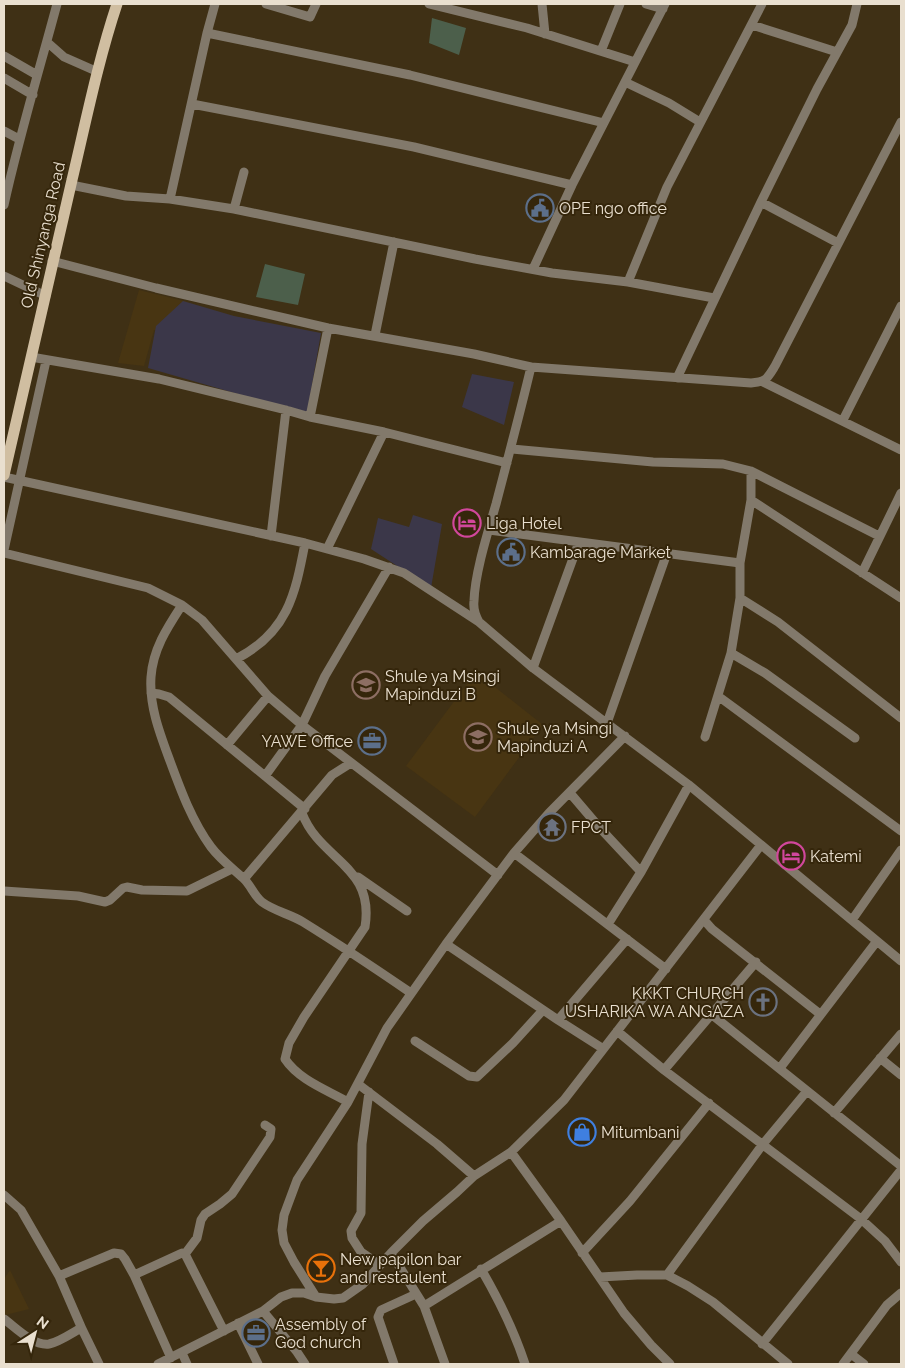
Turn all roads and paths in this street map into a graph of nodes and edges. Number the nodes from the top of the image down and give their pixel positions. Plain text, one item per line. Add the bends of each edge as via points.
1 (57, 4) edge
2 (116, 4) edge
3 (215, 4) edge
4 (266, 4) edge
5 (316, 4) edge
6 (429, 4) edge
7 (542, 4) edge
8 (620, 4) edge
9 (646, 4) edge
10 (762, 4) edge
11 (857, 4) edge
12 (664, 6) edge
13 (752, 25) junction
14 (207, 33) junction
15 (545, 34) junction
16 (47, 42) junction
17 (601, 51) junction
18 (837, 52) junction
19 (4, 56) edge
20 (635, 62) junction
21 (98, 72) junction
22 (37, 75) junction
23 (4, 78) edge
24 (625, 82) junction
25 (33, 94) junction
26 (192, 104) junction
27 (700, 122) junction
28 (604, 123) junction
29 (901, 124) edge
30 (4, 130) edge
31 (19, 139) junction
32 (244, 172) dead end
33 (71, 185) junction
34 (572, 185) junction
35 (170, 200) junction
36 (761, 202) junction
37 (4, 205) edge
38 (234, 209) junction
39 (394, 242) junction
40 (838, 244) junction
41 (52, 261) junction
42 (533, 269) junction
43 (4, 276) edge
44 (628, 282) junction
45 (46, 296) junction
46 (714, 298) junction
47 (901, 306) edge
48 (328, 328) junction
49 (375, 335) junction
50 (31, 357) junction
51 (46, 361) junction
52 (531, 367) junction
53 (677, 378) junction
54 (763, 382) junction
55 (286, 410) junction
56 (310, 417) junction
57 (842, 420) junction
58 (384, 432) junction
59 (512, 449) junction
60 (901, 450) edge
61 (507, 463) junction
62 (751, 471) junction
63 (4, 476) edge
64 (20, 480) junction
65 (901, 493) edge
66 (751, 500) junction
67 (489, 530) junction
68 (271, 536) junction
69 (879, 536) junction
70 (580, 542) junction
71 (305, 543) junction
72 (327, 549) junction
73 (4, 552) edge
74 (667, 553) junction
75 (740, 563) junction
76 (389, 567) junction
77 (862, 573) junction
78 (740, 598) junction
79 (901, 598) edge
80 (182, 605) junction
81 (479, 622) junction
82 (731, 652) junction
83 (236, 659) junction
84 (533, 668) junction
85 (151, 693) junction
86 (268, 696) junction
87 (718, 696) junction
88 (901, 718) edge
89 (607, 723) junction
90 (302, 725) junction
91 (625, 736) junction
92 (705, 737) dead end
93 (855, 738) dead end
94 (227, 745) junction
95 (351, 763) junction
96 (265, 776) junction
97 (689, 785) junction
98 (570, 793) junction
99 (303, 811) junction
100 (901, 831) edge
101 (761, 844) junction
102 (901, 850) edge
103 (514, 853) junction
104 (232, 869) junction
105 (641, 872) junction
106 (498, 875) junction
107 (356, 876) junction
108 (244, 879) junction
109 (5, 889) edge
110 (407, 911) dead end
111 (704, 920) junction
112 (852, 920) junction
113 (608, 924) junction
114 (627, 938) junction
115 (877, 941) junction
116 (446, 944) junction
117 (348, 952) junction
118 (901, 961) edge
119 (756, 962) junction
120 (666, 969) junction
121 (411, 993) junction
122 (542, 1010) junction
123 (711, 1014) junction
124 (820, 1014) junction
125 (558, 1020) junction
126 (616, 1030) junction
127 (901, 1034) edge
128 (415, 1041) dead end
129 (602, 1048) junction
130 (880, 1058) junction
131 (780, 1068) junction
132 (664, 1070) junction
133 (901, 1075) edge
134 (358, 1084) junction
135 (806, 1091) junction
136 (369, 1092) junction
137 (348, 1102) junction
138 (709, 1103) junction
139 (834, 1113) junction
140 (265, 1125) dead end
141 (763, 1144) junction
142 (510, 1152) junction
143 (901, 1168) edge
144 (474, 1176) junction
145 (4, 1195) edge
146 (861, 1219) junction
147 (561, 1221) junction
148 (391, 1253) junction
149 (582, 1253) junction
150 (185, 1254) junction
151 (901, 1262) edge
152 (380, 1265) junction
153 (482, 1269) junction
154 (134, 1275) junction
155 (667, 1275) junction
156 (59, 1276) junction
157 (600, 1277) junction
158 (901, 1293) edge
159 (416, 1294) junction
160 (316, 1297) junction
161 (424, 1306) junction
162 (262, 1311) junction
163 (4, 1319) edge
164 (238, 1323) junction
165 (81, 1328) junction
166 (224, 1331) junction
167 (762, 1344) junction
168 (182, 1353) junction
169 (851, 1354) junction
170 (171, 1358) junction
171 (100, 1364) edge
172 (158, 1364) edge
173 (187, 1364) edge
174 (258, 1364) edge
175 (305, 1364) edge
176 (394, 1364) edge
177 (445, 1364) edge
178 (524, 1364) edge
179 (669, 1364) edge
180 (788, 1364) edge
181 (843, 1364) edge
182 (864, 1364) edge

1 - 16 street
2 - 21 main road, Old Shinyanga Road
3 - 14 street
4 - 5 street via 310,17
6 - 15 street
7 - 15 street
8 - 17 street
9 - 12 street
10 - 13 street
11 - 18 street via 852,25
12 - 20 street
13 - 18 street
13 - 27 street
14 - 26 street
14 - 28 street via 410,75
15 - 17 street
16 - 21 street via 64,57
16 - 22 street
17 - 20 street
18 - 36 street
19 - 22 street
20 - 24 street
21 - 33 main road, Old Shinyanga Road
22 - 25 street
23 - 25 street
24 - 27 street
24 - 28 street
25 - 31 street
26 - 34 street via 414,146
26 - 35 street
27 - 44 street via 667,187
28 - 34 street
29 - 40 street
30 - 31 street
31 - 37 street
32 - 38 street
33 - 35 street via 126,196
33 - 41 main road, Old Shinyanga Road
34 - 42 street
35 - 38 street
36 - 40 street
36 - 46 street
38 - 39 street
39 - 42 street
39 - 49 street
40 - 54 street via 775,366
41 - 45 main road, Old Shinyanga Road
41 - 48 street
42 - 44 street
43 - 45 street
44 - 46 street
45 - 50 main road, Old Shinyanga Road
46 - 53 street
47 - 57 street
48 - 49 street
48 - 56 street
49 - 52 street
50 - 51 street
50 - 63 main road, Old Shinyanga Road
51 - 55 street via 159,379
51 - 64 street
52 - 53 street
52 - 59 street
53 - 54 street
54 - 57 street
55 - 56 street
55 - 68 street
56 - 58 street
57 - 60 street
58 - 61 street
58 - 72 street
59 - 61 street
59 - 62 street via 653,462 723,464
61 - 67 street
62 - 66 street
62 - 69 street
63 - 64 street
64 - 68 street
64 - 73 street
65 - 69 street
66 - 75 street
66 - 77 street
67 - 70 street
67 - 81 street via 474,601 474,614
68 - 71 street
69 - 77 street
70 - 74 street
70 - 84 street
71 - 72 street
71 - 83 street via 299,576 283,619 264,641
72 - 76 street
73 - 80 street via 148,588
74 - 75 street
74 - 89 street
75 - 78 street
76 - 81 street via 404,573
76 - 90 street via 325,676
77 - 79 street
78 - 82 street
78 - 88 street via 778,622
80 - 83 street via 202,620
80 - 85 street via 154,653
81 - 84 street
82 - 87 street
82 - 93 street
83 - 86 street
84 - 89 street
85 - 94 street via 168,697
85 - 104 street via 154,713 186,806 210,845
86 - 90 street
86 - 94 street
87 - 92 street
87 - 100 street
89 - 91 street
90 - 95 street
90 - 96 street
91 - 97 street
91 - 98 street
94 - 96 street
95 - 99 street via 332,775
95 - 106 street
96 - 99 street
97 - 101 street
97 - 105 street
98 - 103 street
98 - 105 street
99 - 107 street via 311,832
99 - 108 street
101 - 111 street
101 - 112 street
102 - 112 street
103 - 106 street
103 - 113 street
104 - 108 street
104 - 109 street via 188,891 123,888 105,902
105 - 113 street
106 - 116 street
107 - 110 street
107 - 117 street via 364,896 367,917 365,927
108 - 117 street via 261,901 302,921
111 - 119 street
111 - 120 street
112 - 115 street
113 - 114 street
114 - 120 street
114 - 125 street
115 - 118 street
115 - 124 street
116 - 121 street
116 - 122 street
117 - 121 street
117 - 137 street via 289,1042 286,1059 303,1077
119 - 123 street
119 - 124 street
120 - 126 street
121 - 134 street via 387,1028
122 - 125 street
122 - 128 street via 477,1077 469,1076
123 - 131 street
123 - 132 street
124 - 131 street
125 - 129 street
126 - 129 street
126 - 132 street
127 - 130 street
129 - 142 street via 564,1100
130 - 133 street
130 - 139 street
131 - 135 street
132 - 138 street
134 - 136 street
134 - 137 street
135 - 139 street
135 - 141 street
136 - 144 street
136 - 152 street via 362,1144 361,1213 352,1238 361,1252
137 - 160 street via 297,1180 284,1215 284,1242
138 - 141 street
138 - 149 street via 630,1201
139 - 143 street
140 - 150 street via 271,1129 270,1136 232,1194 205,1214 197,1238
141 - 146 street
141 - 155 street
142 - 144 street
142 - 147 street
143 - 146 street
144 - 148 street
145 - 156 street via 21,1210
146 - 151 street via 885,1241
146 - 167 street
147 - 149 street
147 - 153 street
148 - 152 street
148 - 159 street
149 - 157 street
150 - 154 street
150 - 166 street
152 - 160 street via 363,1284 343,1298
153 - 161 street
153 - 178 street via 502,1305
154 - 156 street via 121,1254 114,1253
154 - 170 street
155 - 157 street
155 - 167 street via 713,1302
156 - 165 street
157 - 179 street via 624,1313
158 - 169 street via 887,1305
159 - 161 street
159 - 176 street via 379,1313
160 - 162 street via 292,1293
161 - 177 street
162 - 164 street
162 - 175 street
163 - 165 street via 44,1344
164 - 166 street
164 - 174 street
165 - 171 street
166 - 168 street
167 - 180 street
168 - 170 street
168 - 173 street
169 - 181 street
169 - 182 street
170 - 172 street

